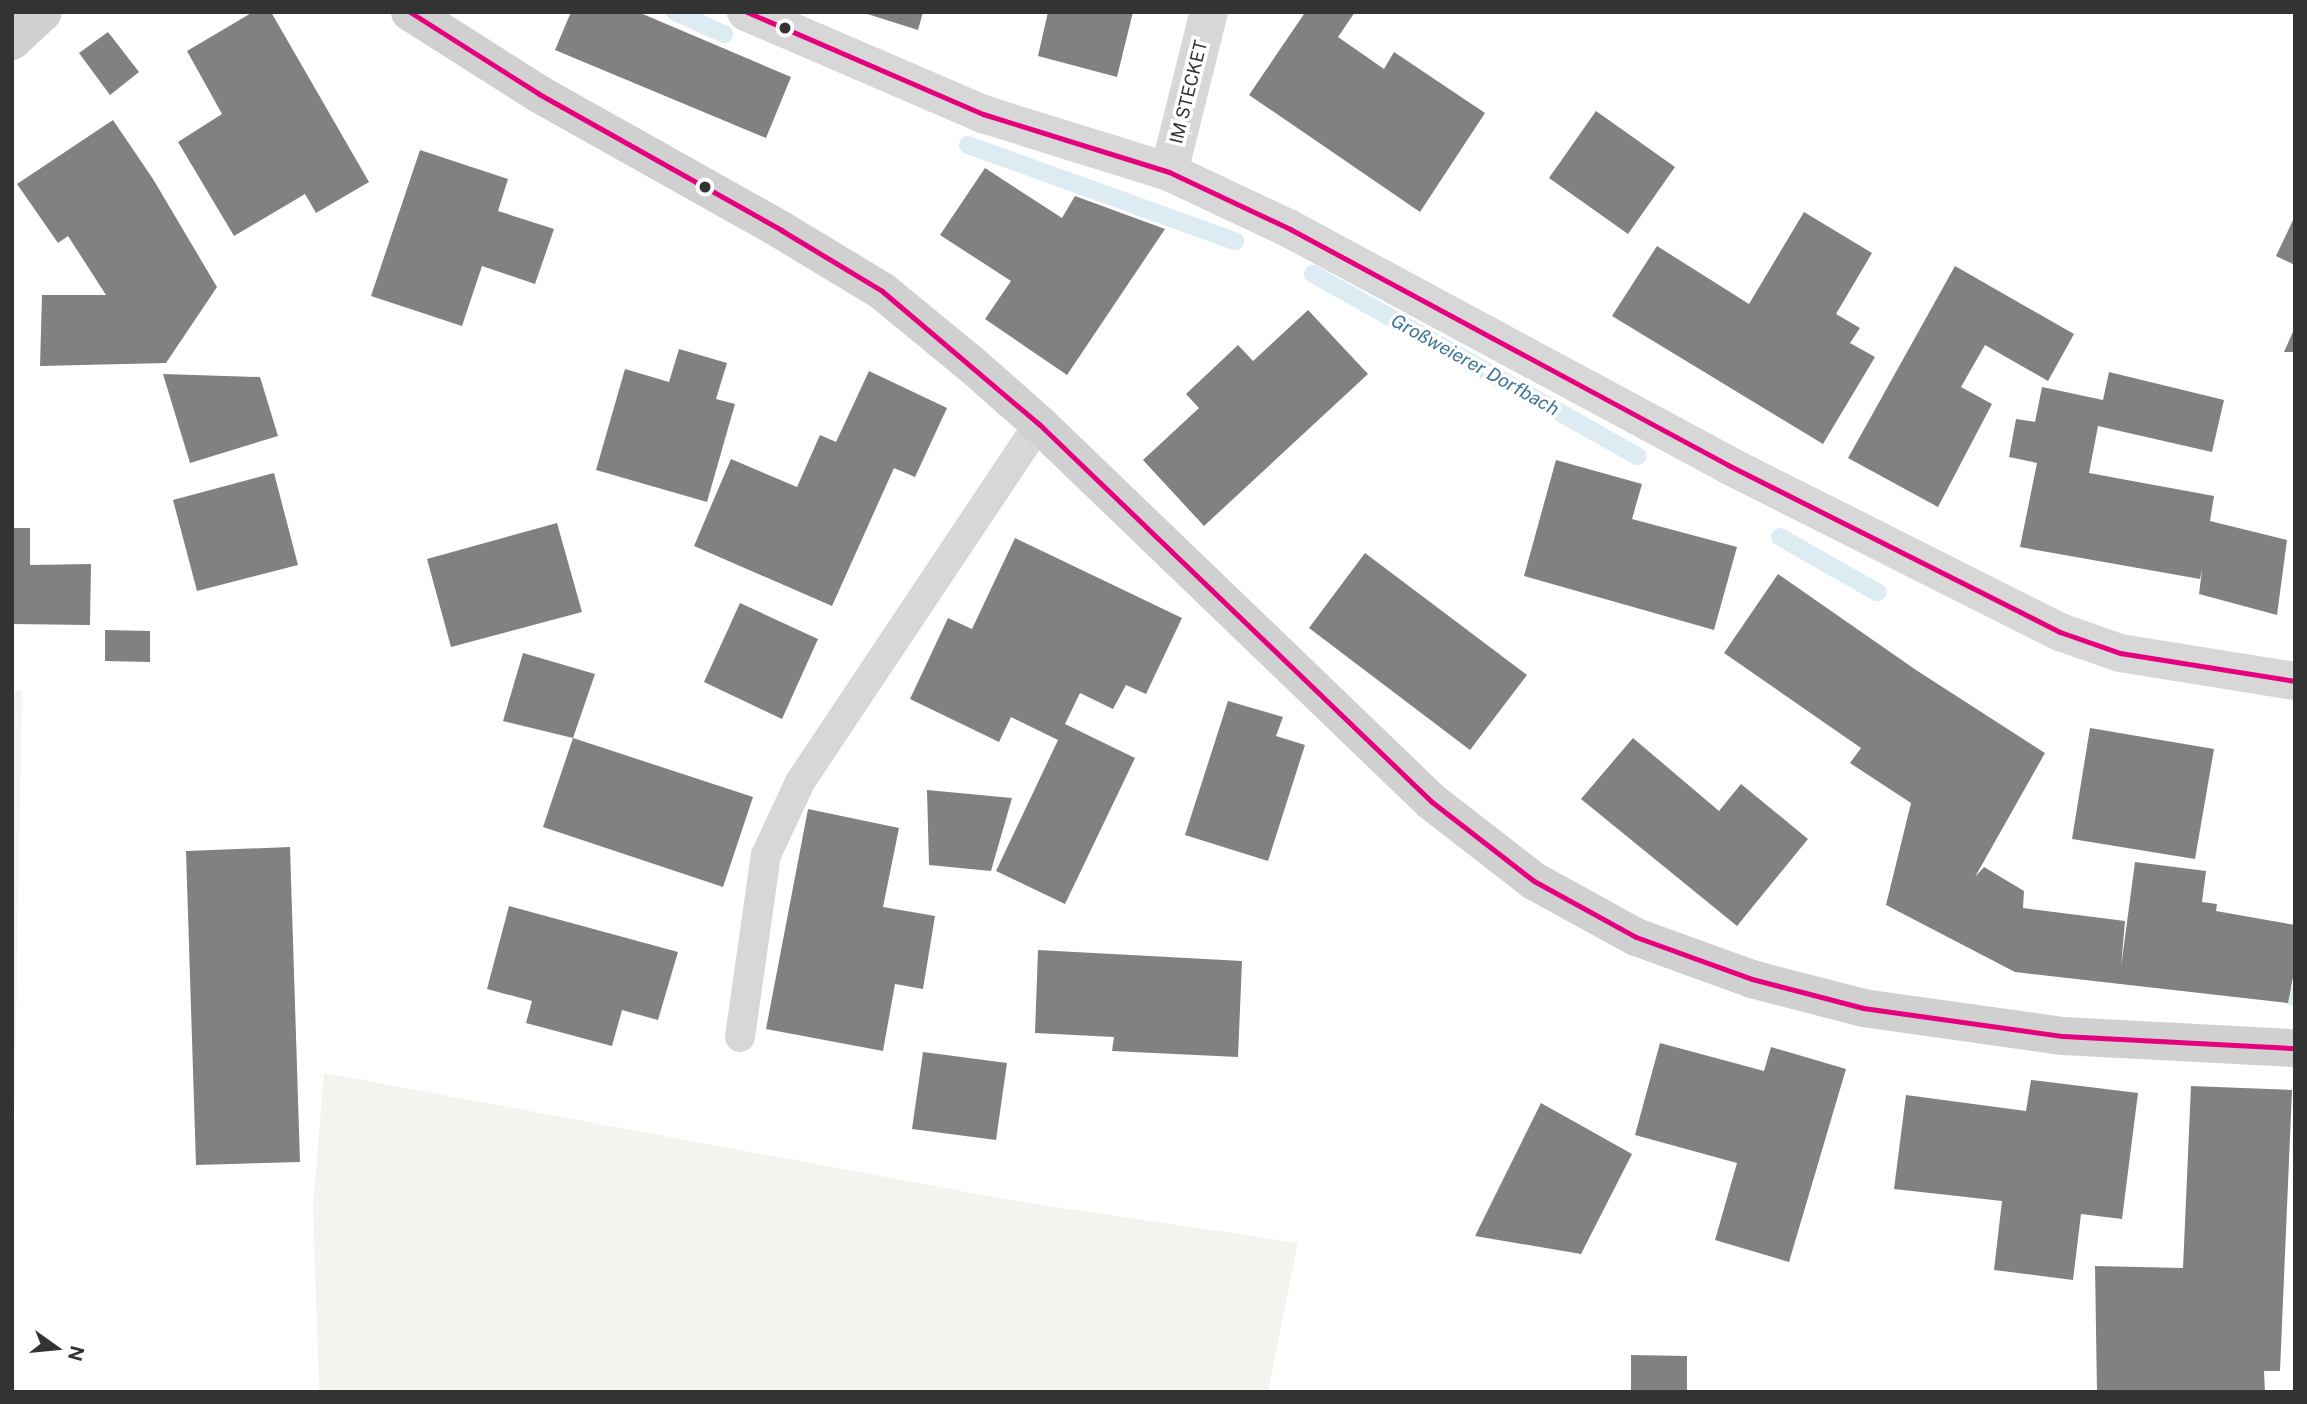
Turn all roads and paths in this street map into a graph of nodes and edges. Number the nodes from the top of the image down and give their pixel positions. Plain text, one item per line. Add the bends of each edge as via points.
1 (43, 12) edge
2 (410, 12) edge
3 (746, 12) edge
4 (1209, 12) edge
5 (12, 41) edge
6 (1169, 172) junction
7 (1039, 424) junction
8 (2295, 681) edge
9 (740, 1037) dead end
10 (2295, 1048) edge

1 - 5 street
2 - 7 street via 539,94 882,291
3 - 6 street via 983,114
4 - 6 street, IM STECKET
6 - 8 street via 1290,229 1728,465 2060,632 2120,653
7 - 9 lane via 800,782 766,855
7 - 10 street via 1432,802 1534,881 1636,937 1752,979 1863,1008 2063,1036

